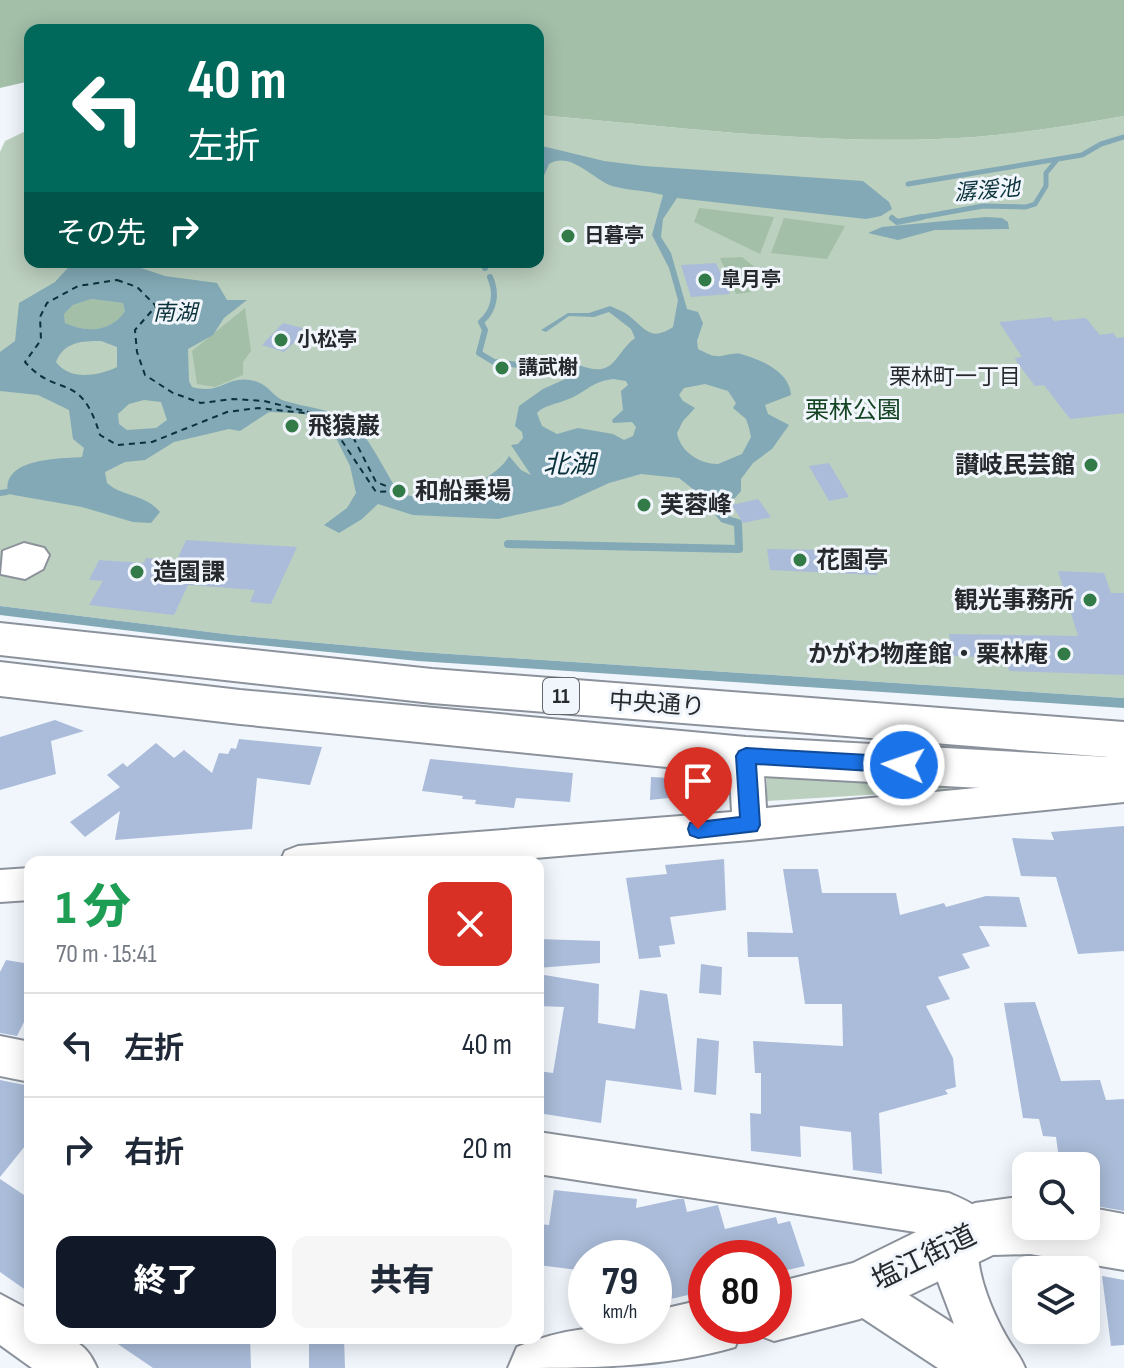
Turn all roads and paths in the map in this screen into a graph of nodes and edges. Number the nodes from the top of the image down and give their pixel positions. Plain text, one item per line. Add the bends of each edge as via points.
1 (0, 639) edge
2 (0, 679) edge
3 (1124, 740) edge
4 (746, 756) junction
5 (1124, 777) edge
6 (1124, 788) edge
7 (750, 825) junction
8 (371, 856) edge
9 (24, 884) edge
10 (0, 886) edge
11 (0, 1056) edge
12 (24, 1061) edge
13 (544, 1154) edge
14 (965, 1236) junction
15 (1124, 1242) edge
16 (860, 1290) junction
17 (792, 1307) edge
18 (0, 1317) edge
19 (688, 1332) edge
20 (24, 1334) edge
21 (538, 1368) edge
22 (980, 1368) edge
23 (1001, 1368) edge

1 - 3 highway, 中央通り / 11 via 432,686
2 - 4 highway, 中央通り / 11
4 - 5 highway, 中央通り / 11
4 - 7 street
6 - 7 street
7 - 8 street
9 - 10 street
11 - 12 street
13 - 14 street via 949,1215
14 - 15 main road, 塩江街道 via 1011,1225
14 - 16 main road, 塩江街道
14 - 23 street via 955,1266 989,1353
16 - 17 main road, 塩江街道
16 - 22 street
18 - 20 street
19 - 21 main road

